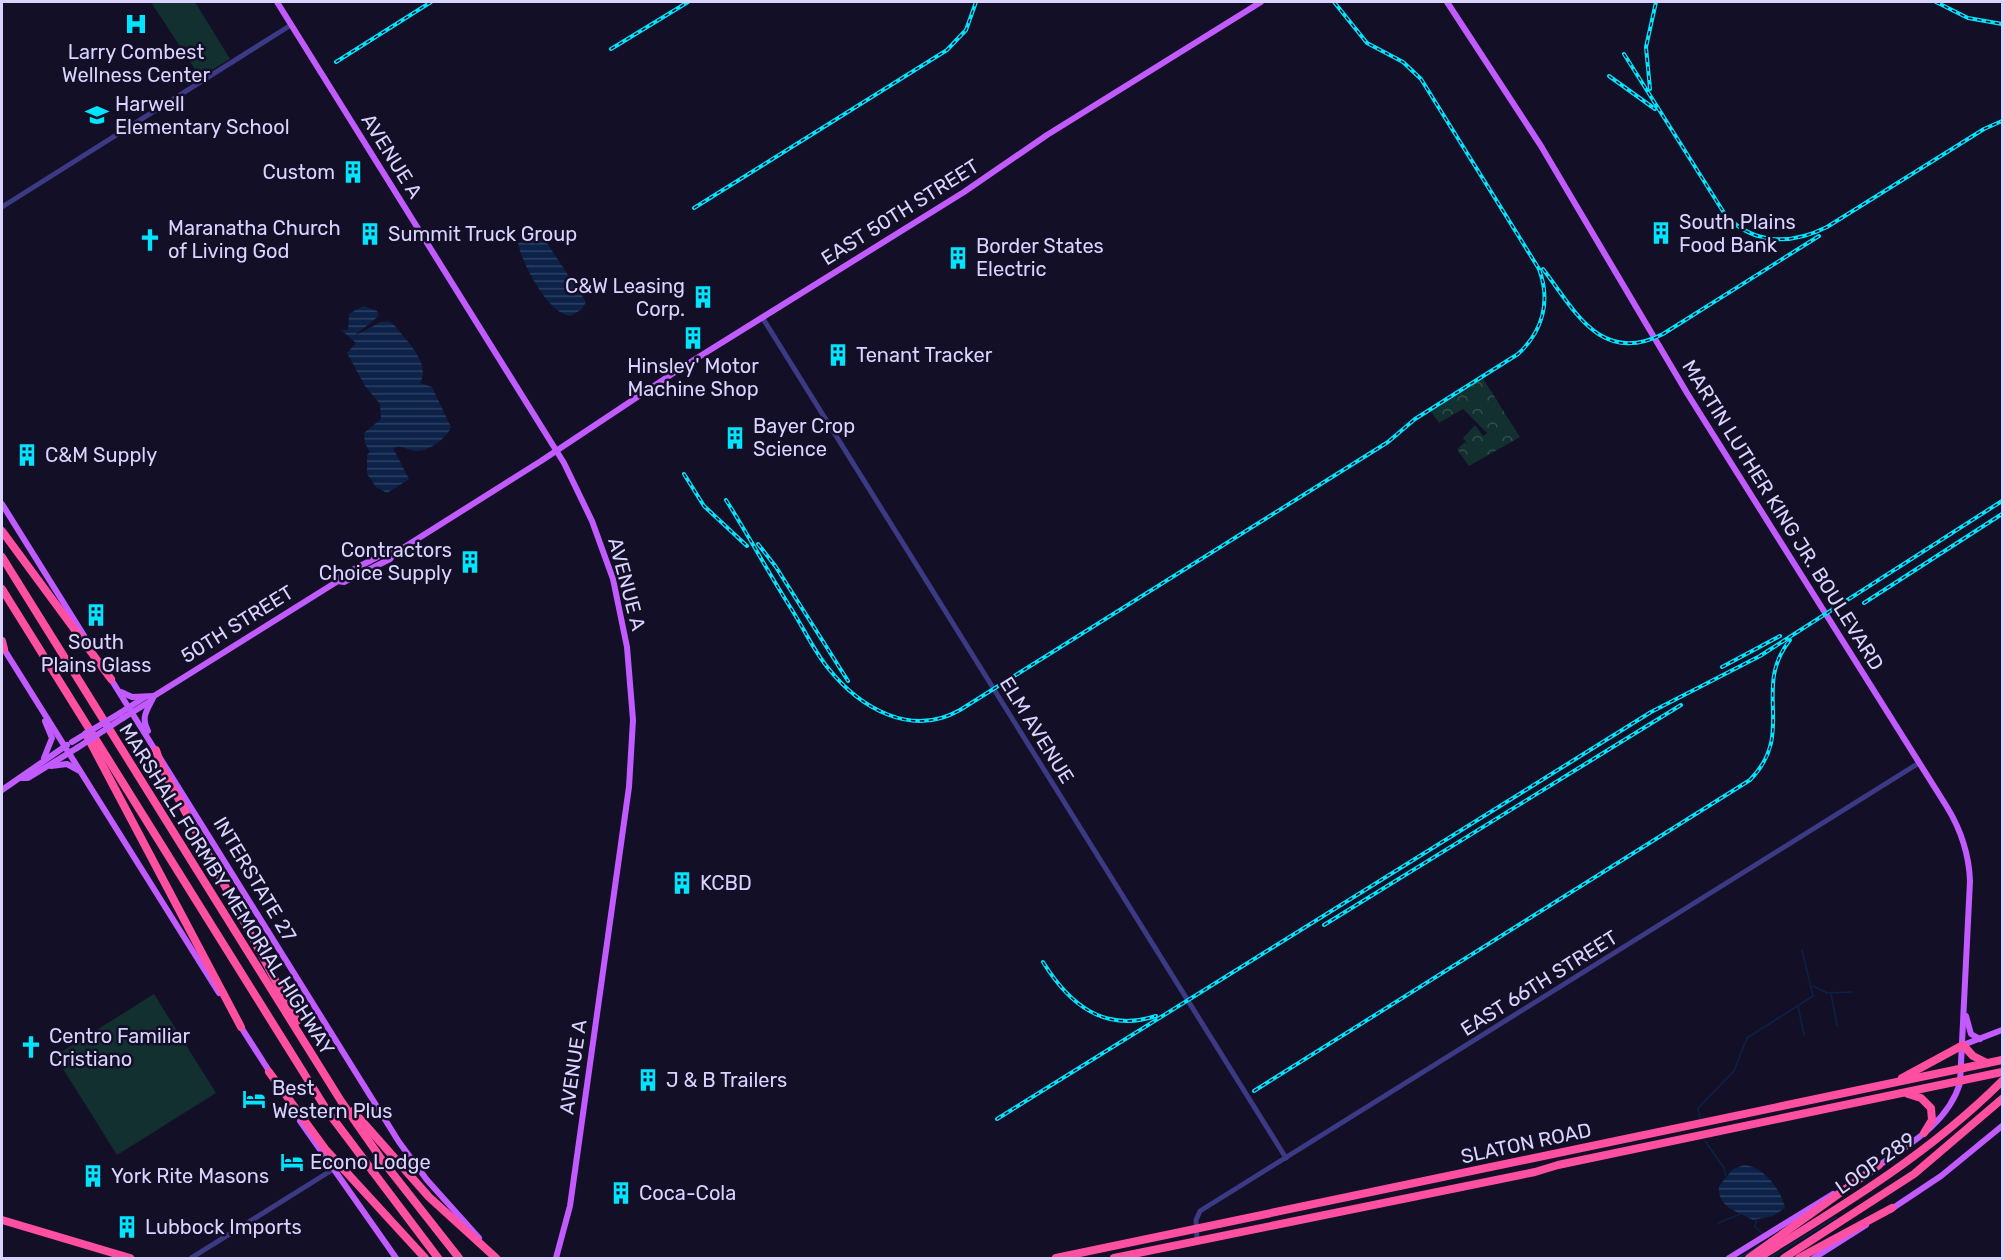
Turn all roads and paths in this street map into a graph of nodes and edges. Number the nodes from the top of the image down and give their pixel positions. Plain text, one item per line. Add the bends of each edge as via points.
1 (277, 2) edge
2 (1261, 2) edge
3 (1447, 2) edge
4 (291, 25) junction
5 (2, 207) edge
6 (762, 317) junction
7 (557, 451) junction
8 (2, 504) edge
9 (2, 531) edge
10 (2, 557) edge
11 (2, 589) edge
12 (2, 645) edge
13 (55, 674) junction
14 (111, 679) junction
15 (118, 690) junction
16 (151, 697) junction
17 (38, 704) junction
18 (130, 710) junction
19 (155, 748) junction
20 (67, 750) junction
21 (1919, 763) junction
22 (35, 766) junction
23 (47, 766) junction
24 (84, 777) junction
25 (22, 778) junction
26 (2, 790) edge
27 (1964, 1010) junction
28 (241, 1027) junction
29 (2002, 1030) edge
30 (1981, 1039) junction
31 (1963, 1045) junction
32 (2002, 1060) edge
33 (1987, 1063) junction
34 (1962, 1068) junction
35 (270, 1072) junction
36 (2002, 1072) edge
37 (322, 1073) junction
38 (1960, 1081) junction
39 (1893, 1083) junction
40 (2001, 1083) edge
41 (331, 1086) junction
42 (1903, 1093) junction
43 (1834, 1095) junction
44 (2002, 1099) edge
45 (1837, 1107) junction
46 (2002, 1126) edge
47 (1924, 1133) junction
48 (1286, 1158) junction
49 (1879, 1165) junction
50 (332, 1170) junction
51 (1320, 1202) junction
52 (1892, 1209) junction
53 (1322, 1217) junction
54 (2, 1220) edge
55 (1196, 1228) junction
56 (1197, 1240) junction
57 (556, 1257) edge
58 (130, 1258) edge
59 (191, 1258) edge
60 (396, 1258) edge
61 (425, 1258) edge
62 (438, 1258) edge
63 (459, 1258) edge
64 (497, 1258) edge
65 (1056, 1258) edge
66 (1118, 1258) edge
67 (1730, 1258) edge
68 (1749, 1258) edge
69 (1758, 1258) edge
70 (1784, 1258) edge
71 (1799, 1258) edge
72 (1814, 1258) edge

1 - 4 main road, AVENUE A
2 - 6 main road, EAST 50TH STREET
3 - 21 main road, MARTIN LUTHER KING JR. BOULEVARD via 1541,146 1687,393
4 - 5 street
4 - 7 main road, AVENUE A
6 - 7 main road, EAST 50TH STREET
6 - 48 street, ELM AVENUE
7 - 16 main road, 50TH STREET via 390,559 344,582 338,581
7 - 57 main road, AVENUE A via 585,505 613,579 628,655 633,720 626,811 570,1206
8 - 14 main road, INTERSTATE 27
9 - 14 highway
10 - 37 highway, MARSHALL FORMBY MEMORIAL HIGHWAY
11 - 13 highway, MARSHALL FORMBY MEMORIAL HIGHWAY
12 - 17 main road
13 - 28 highway
13 - 62 highway, MARSHALL FORMBY MEMORIAL HIGHWAY via 328,1112
14 - 15 main road, INTERSTATE 27
15 - 16 main road via 130,696
15 - 18 main road, INTERSTATE 27
16 - 18 main road, 50TH STREET
16 - 19 main road via 144,721
17 - 20 main road
17 - 22 main road via 52,738 47,754
18 - 19 main road, INTERSTATE 27
18 - 20 main road, 50TH STREET, bridge
19 - 37 highway
19 - 64 main road, INTERSTATE 27 via 400,1143 441,1197
20 - 22 main road, 50TH STREET
20 - 23 main road, 50TH STREET
20 - 24 main road
21 - 27 main road, MARTIN LUTHER KING JR. BOULEVARD via 1955,821 1968,861
21 - 48 street, EAST 66TH STREET
22 - 25 main road, 50TH STREET
23 - 24 main road via 66,764
23 - 25 main road, 50TH STREET
24 - 28 main road
25 - 26 main road, 50TH STREET
27 - 30 main road via 1971,1034
27 - 31 main road, MARTIN LUTHER KING JR. BOULEVARD
28 - 35 main road
29 - 30 main road
30 - 31 main road
31 - 33 highway
31 - 34 main road, MARTIN LUTHER KING JR. BOULEVARD
31 - 39 highway
32 - 33 highway, SLATON ROAD
33 - 34 highway, SLATON ROAD
34 - 38 main road, MARTIN LUTHER KING JR. BOULEVARD
34 - 39 highway, SLATON ROAD
35 - 50 main road
35 - 61 highway via 326,1150
36 - 38 highway, SLATON ROAD
37 - 41 highway, MARSHALL FORMBY MEMORIAL HIGHWAY
38 - 42 highway, SLATON ROAD
38 - 47 main road, MARTIN LUTHER KING JR. BOULEVARD via 1948,1109
39 - 43 highway, SLATON ROAD
40 - 69 highway, LOOP 289 via 1902,1166
41 - 63 highway, MARSHALL FORMBY MEMORIAL HIGHWAY via 382,1160
41 - 64 highway via 429,1197
42 - 45 highway, SLATON ROAD
42 - 47 highway via 1921,1098 1931,1108 1932,1120
43 - 45 highway
43 - 51 highway, SLATON ROAD
44 - 70 highway, LOOP 289 via 1914,1174
45 - 53 highway, SLATON ROAD
46 - 52 main road via 1947,1172
47 - 49 main road, MARTIN LUTHER KING JR. BOULEVARD
48 - 55 street, EAST 66TH STREET via 1200,1211
49 - 67 main road, MARTIN LUTHER KING JR. BOULEVARD
49 - 68 highway
50 - 59 street
50 - 60 main road
51 - 53 highway
51 - 55 highway, SLATON ROAD
52 - 71 highway
52 - 72 main road
53 - 56 highway, SLATON ROAD
54 - 58 highway
55 - 56 street
55 - 65 highway, SLATON ROAD
56 - 66 highway, SLATON ROAD

